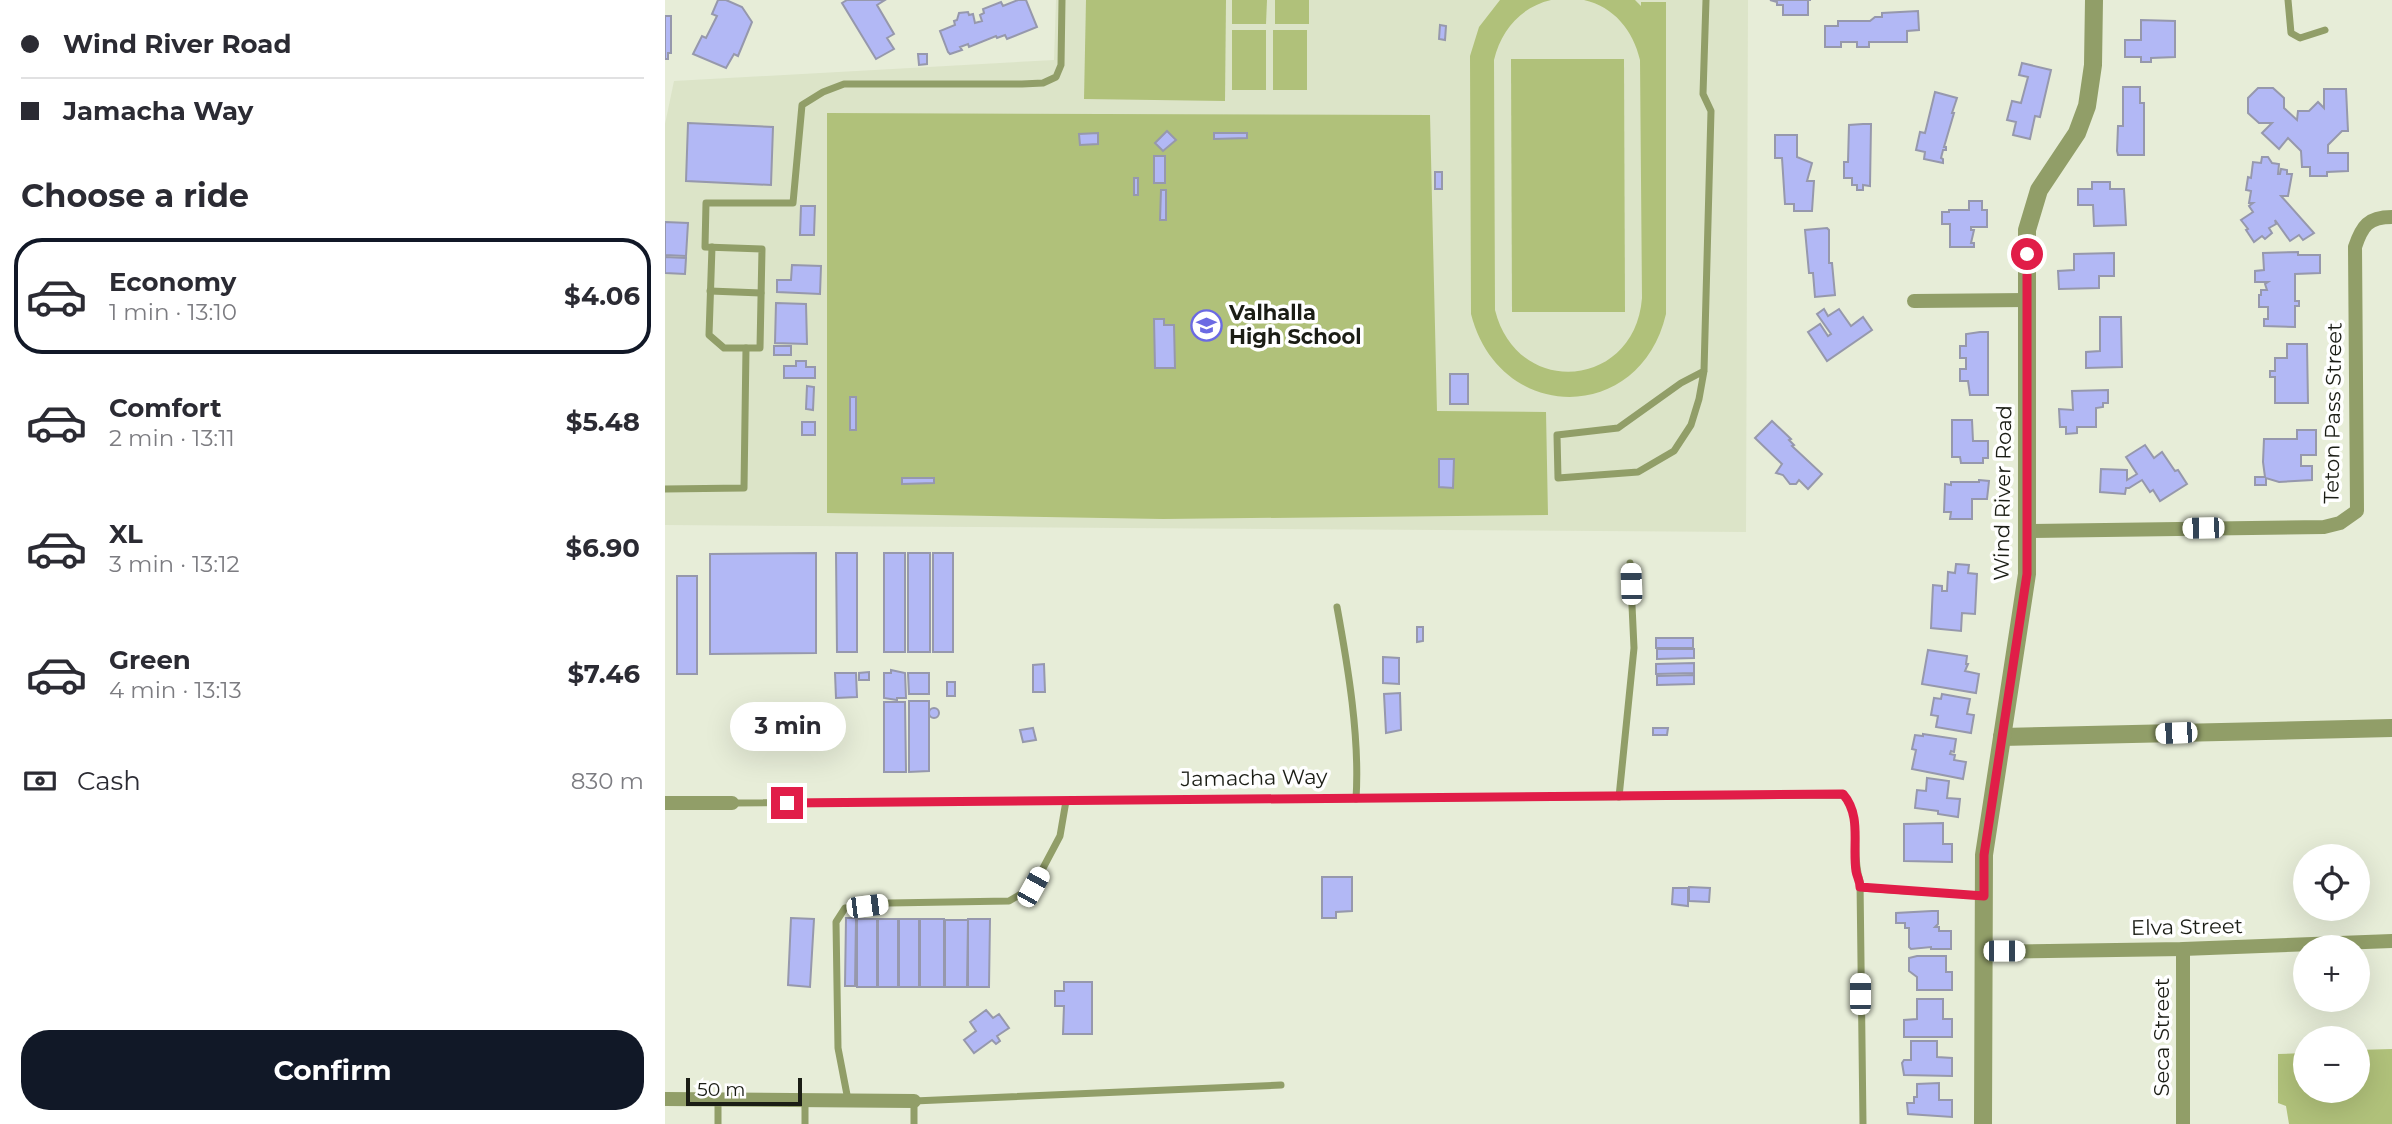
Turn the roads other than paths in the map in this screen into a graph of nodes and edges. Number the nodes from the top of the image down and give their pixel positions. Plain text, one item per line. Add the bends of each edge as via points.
1 (1062, 0) edge
2 (1706, 0) edge
3 (2094, 0) edge
4 (2288, 0) edge
5 (2325, 30) dead end
6 (2392, 216) edge
7 (712, 247) junction
8 (711, 291) junction
9 (761, 293) junction
10 (2027, 300) junction
11 (1914, 301) dead end
12 (746, 348) junction
13 (1704, 371) junction
14 (665, 489) edge
15 (2027, 531) junction
16 (1630, 563) dead end
17 (1337, 607) dead end
18 (2392, 727) edge
19 (2002, 737) junction
20 (1619, 797) junction
21 (1356, 799) junction
22 (1066, 801) junction
23 (665, 803) edge
24 (732, 803) joint
25 (1860, 887) junction
26 (1984, 896) junction
27 (2392, 941) edge
28 (2183, 949) junction
29 (1983, 952) junction
30 (1281, 1085) dead end
31 (665, 1099) edge
32 (718, 1100) junction
33 (805, 1100) junction
34 (848, 1100) junction
35 (914, 1101) junction
36 (719, 1124) edge
37 (805, 1124) edge
38 (914, 1124) edge
39 (1863, 1124) edge
40 (1983, 1124) edge
41 (2183, 1124) edge

1 - 7 lane via 1061,65 1056,77 1043,83 844,84 802,106 793,202 706,202 705,247
2 - 13 lane via 1703,94 1711,111
3 - 10 street, Wind River Road via 2087,107 2077,133 2039,190 2027,230
4 - 5 lane via 2291,33 2300,38
6 - 15 street, Teton Pass Street via 2362,228 2355,247 2357,511 2324,527
7 - 8 lane
7 - 9 lane via 762,248
8 - 9 lane
8 - 12 lane via 709,335 724,348
9 - 12 lane via 760,348
10 - 11 street
10 - 15 street, Wind River Road
12 - 14 lane via 744,488
13 - 13 lane via 1691,425 1674,451 1638,472 1558,478 1556,435 1618,428
15 - 19 street, Wind River Road via 2027,574
16 - 20 lane via 1634,648
17 - 21 lane via 1358,771
18 - 19 street
19 - 26 street, Wind River Road via 1984,855
20 - 21 lane, Jamacha Way
20 - 25 lane, Jamacha Way via 1843,794 1855,822
21 - 22 lane, Jamacha Way
22 - 24 lane, Jamacha Way
22 - 34 lane via 1060,836 1033,887 1009,901 845,908 836,922 838,1048
23 - 24 street, Jamacha Way
25 - 26 lane
25 - 39 lane
26 - 29 street, Wind River Road
27 - 28 street, Elva Street
28 - 29 street, Elva Street
28 - 41 street, Seca Street
29 - 40 street, Wind River Road
30 - 35 lane
31 - 32 street
32 - 33 street
32 - 36 lane
33 - 34 street
33 - 37 lane
34 - 35 street
35 - 38 lane

